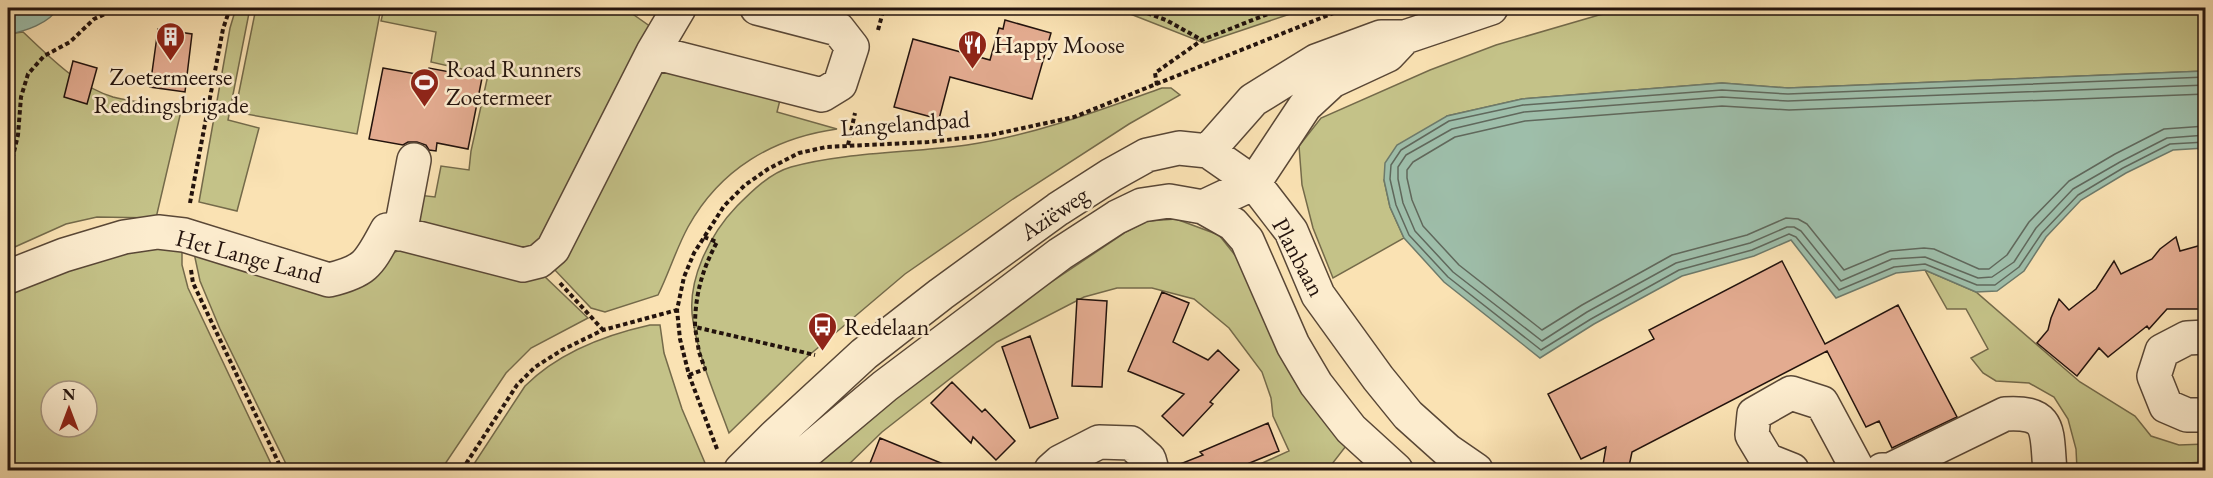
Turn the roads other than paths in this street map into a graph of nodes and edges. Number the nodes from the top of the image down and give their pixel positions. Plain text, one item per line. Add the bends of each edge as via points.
1 (679, 8) edge
2 (758, 8) edge
3 (1491, 8) edge
4 (1405, 37) junction
5 (653, 52) junction
6 (1208, 151) junction
7 (414, 160) dead end
8 (1254, 183) junction
9 (1203, 207) junction
10 (399, 234) junction
11 (10, 276) edge
12 (2205, 337) edge
13 (1408, 415) junction
14 (2205, 415) edge
15 (785, 456) edge
16 (1366, 459) edge
17 (729, 460) edge
18 (1051, 471) edge
19 (1152, 471) edge
20 (1396, 471) edge
21 (1476, 471) edge
22 (1792, 471) edge
23 (1858, 471) edge
24 (1882, 471) edge
25 (2050, 471) edge

1 - 5 street
2 - 5 street via 838,28 852,46 840,84 822,95
3 - 4 street
4 - 6 street via 1382,37 1316,61 1253,100
4 - 8 street via 1388,55 1332,81 1305,106
5 - 10 street via 553,249 539,261 523,265
6 - 8 street, Planbaan
6 - 9 street
6 - 15 street, Aziëweg via 1179,148 1147,155 1058,209 864,354
7 - 10 street
8 - 9 street
8 - 13 street, Planbaan via 1291,231 1318,295
9 - 15 street, Aziëweg via 1169,201 1142,205 1116,217
9 - 16 street, Planbaan via 1233,224 1247,240 1293,345 1316,384 1351,429
10 - 11 street, Het Lange Land via 387,230 370,262 350,275 329,280 184,235 158,232 124,237
12 - 14 street via 2187,338 2162,351 2154,376 2166,406 2187,415
13 - 16 street
13 - 21 street, Planbaan
15 - 17 street, Aziëweg
16 - 20 street, Planbaan
18 - 19 street via 1060,462 1100,442 1131,443 1149,459
22 - 23 street via 1767,460 1752,435 1754,414 1791,393 1822,403
24 - 25 street via 2006,414 2022,413 2036,416 2045,426

